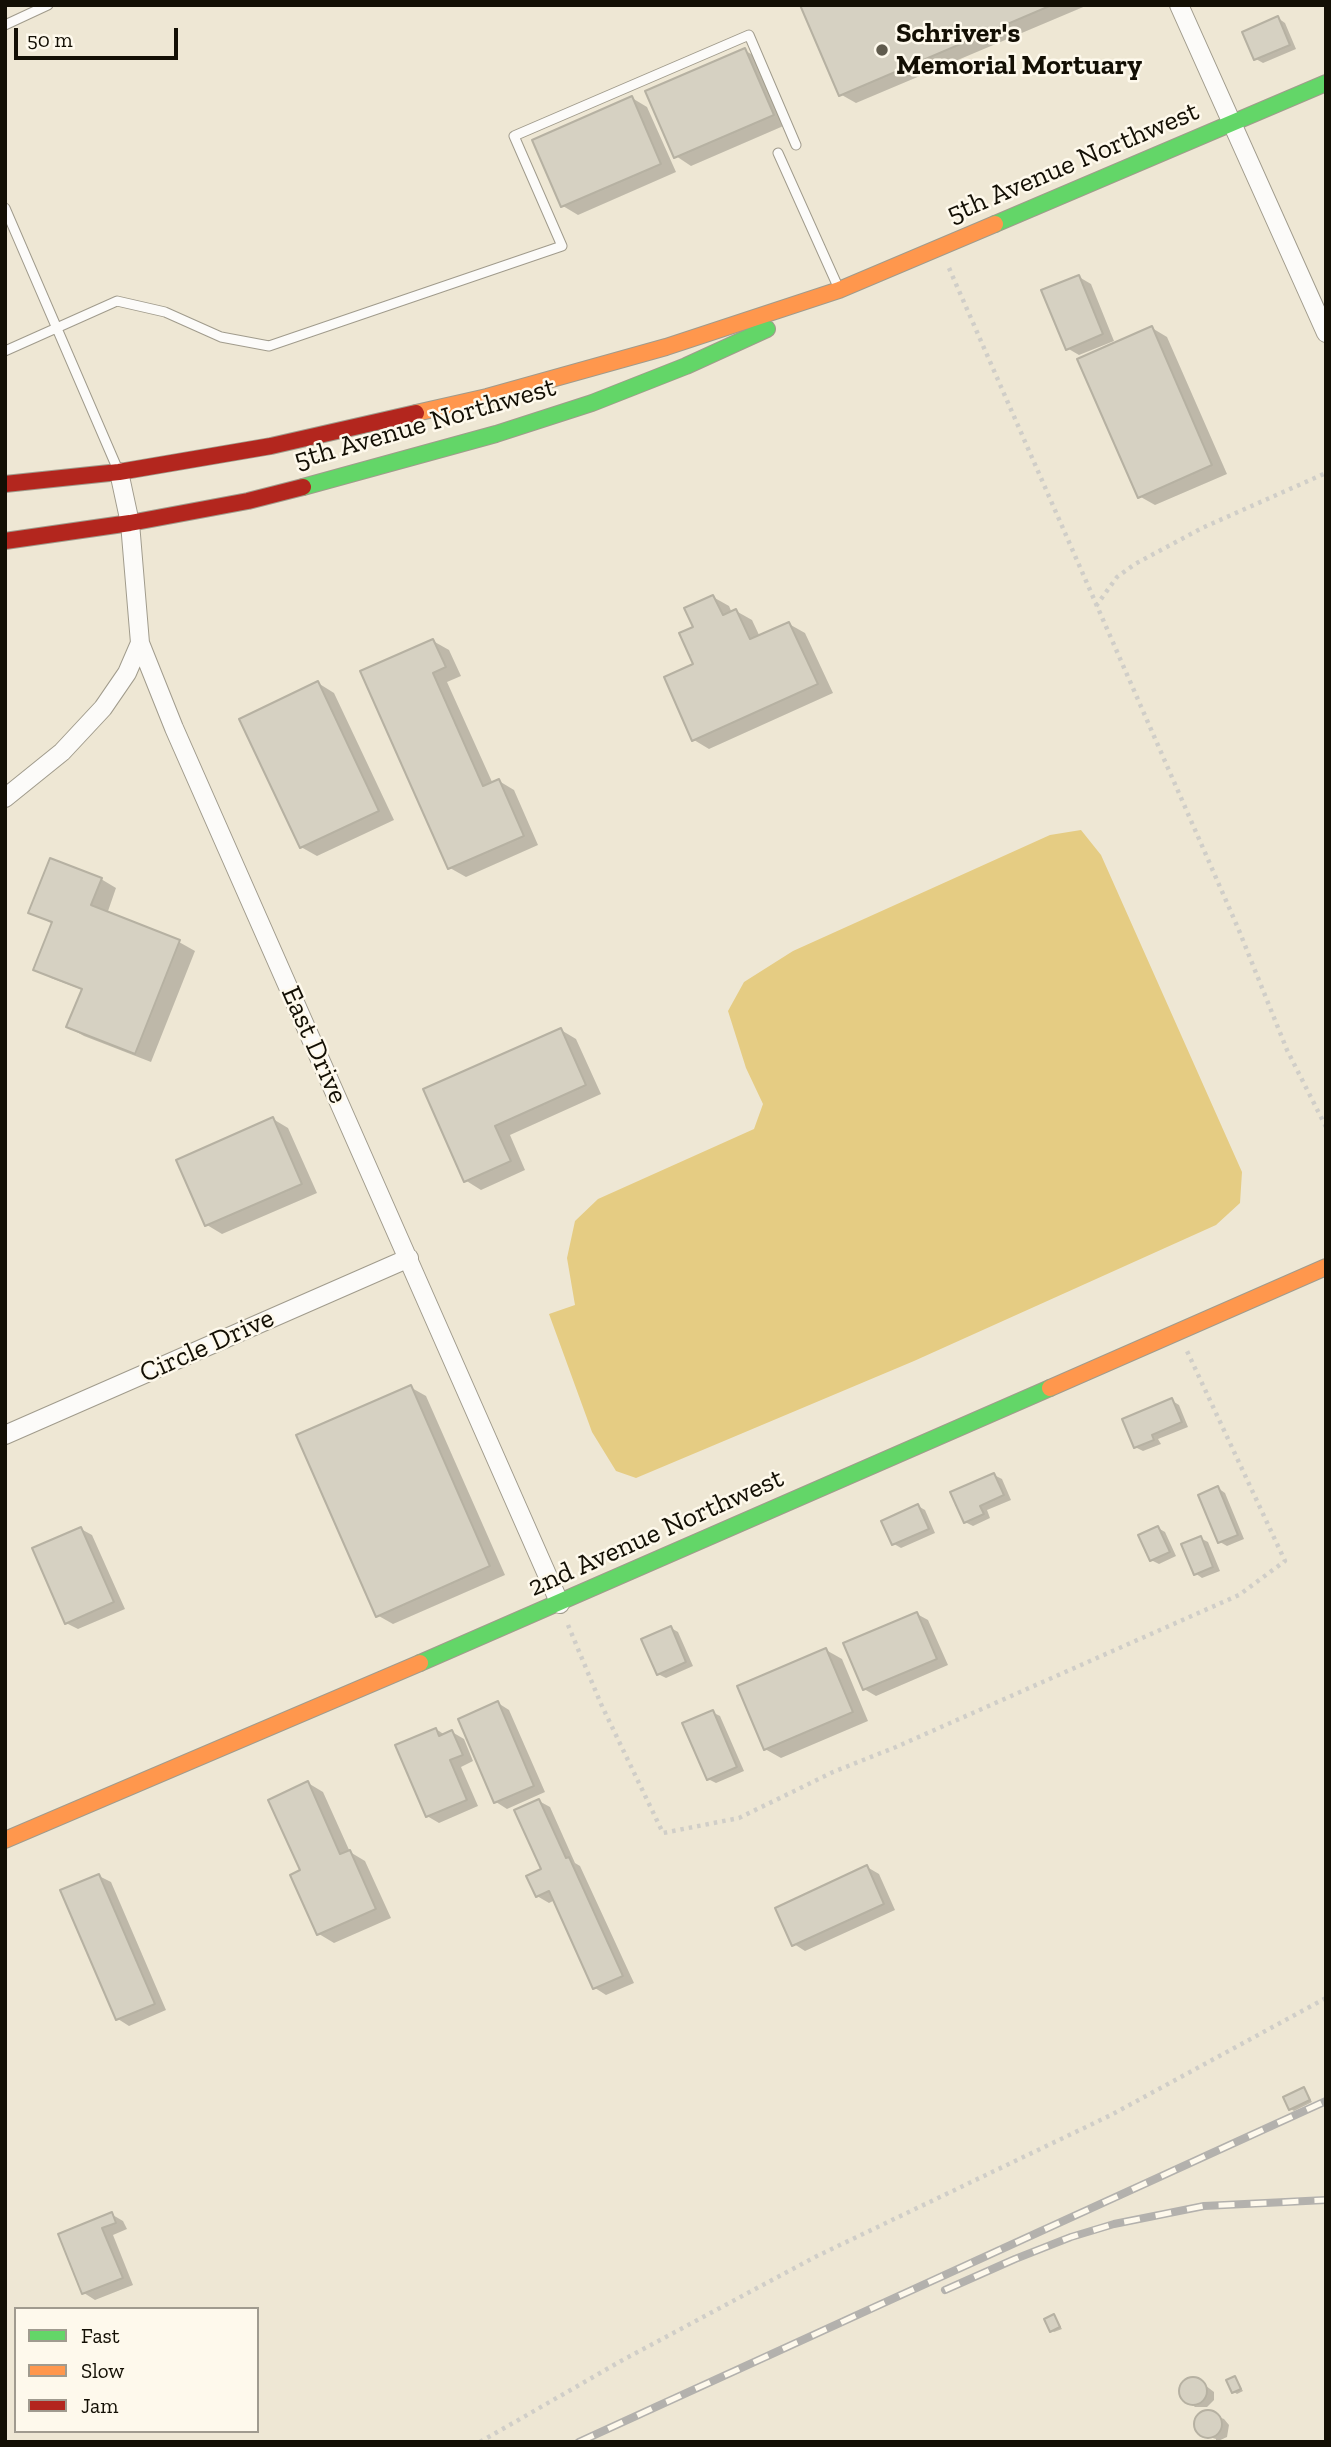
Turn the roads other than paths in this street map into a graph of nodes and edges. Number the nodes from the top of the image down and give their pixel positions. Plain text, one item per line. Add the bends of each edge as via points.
1 (48, 5) edge
2 (1178, 5) edge
3 (5, 25) edge
4 (1326, 83) edge
5 (1232, 124) junction
6 (796, 145) dead end
7 (778, 153) dead end
8 (5, 208) edge
9 (839, 290) junction
10 (57, 329) junction
11 (1326, 333) edge
12 (5, 351) edge
13 (119, 472) junction
14 (5, 484) edge
15 (130, 523) junction
16 (5, 541) edge
17 (140, 643) junction
18 (5, 798) edge
19 (409, 1258) junction
20 (1326, 1267) edge
21 (5, 1435) edge
22 (560, 1604) junction
23 (5, 1840) edge

1 - 3 lane
2 - 5 street
4 - 5 main road, 5th Avenue Northwest
5 - 9 main road, 5th Avenue Northwest
5 - 11 street
6 - 10 lane via 749,35 514,136 562,246 269,346 221,337 166,312 117,301
7 - 9 lane
8 - 10 lane
9 - 13 main road, 5th Avenue Northwest via 666,347 487,397 271,446
9 - 15 main road, 5th Avenue Northwest via 771,328 686,366 568,411 375,470
10 - 12 lane
10 - 13 lane
13 - 14 main road, 5th Avenue Northwest
13 - 15 street, East Drive
15 - 16 main road, 5th Avenue Northwest
15 - 17 street, East Drive
17 - 18 street via 127,673 103,708 62,752
17 - 19 street, East Drive
19 - 21 street, Circle Drive
19 - 22 street, East Drive
20 - 22 main road, 2nd Avenue Northwest
22 - 23 main road, 2nd Avenue Northwest

